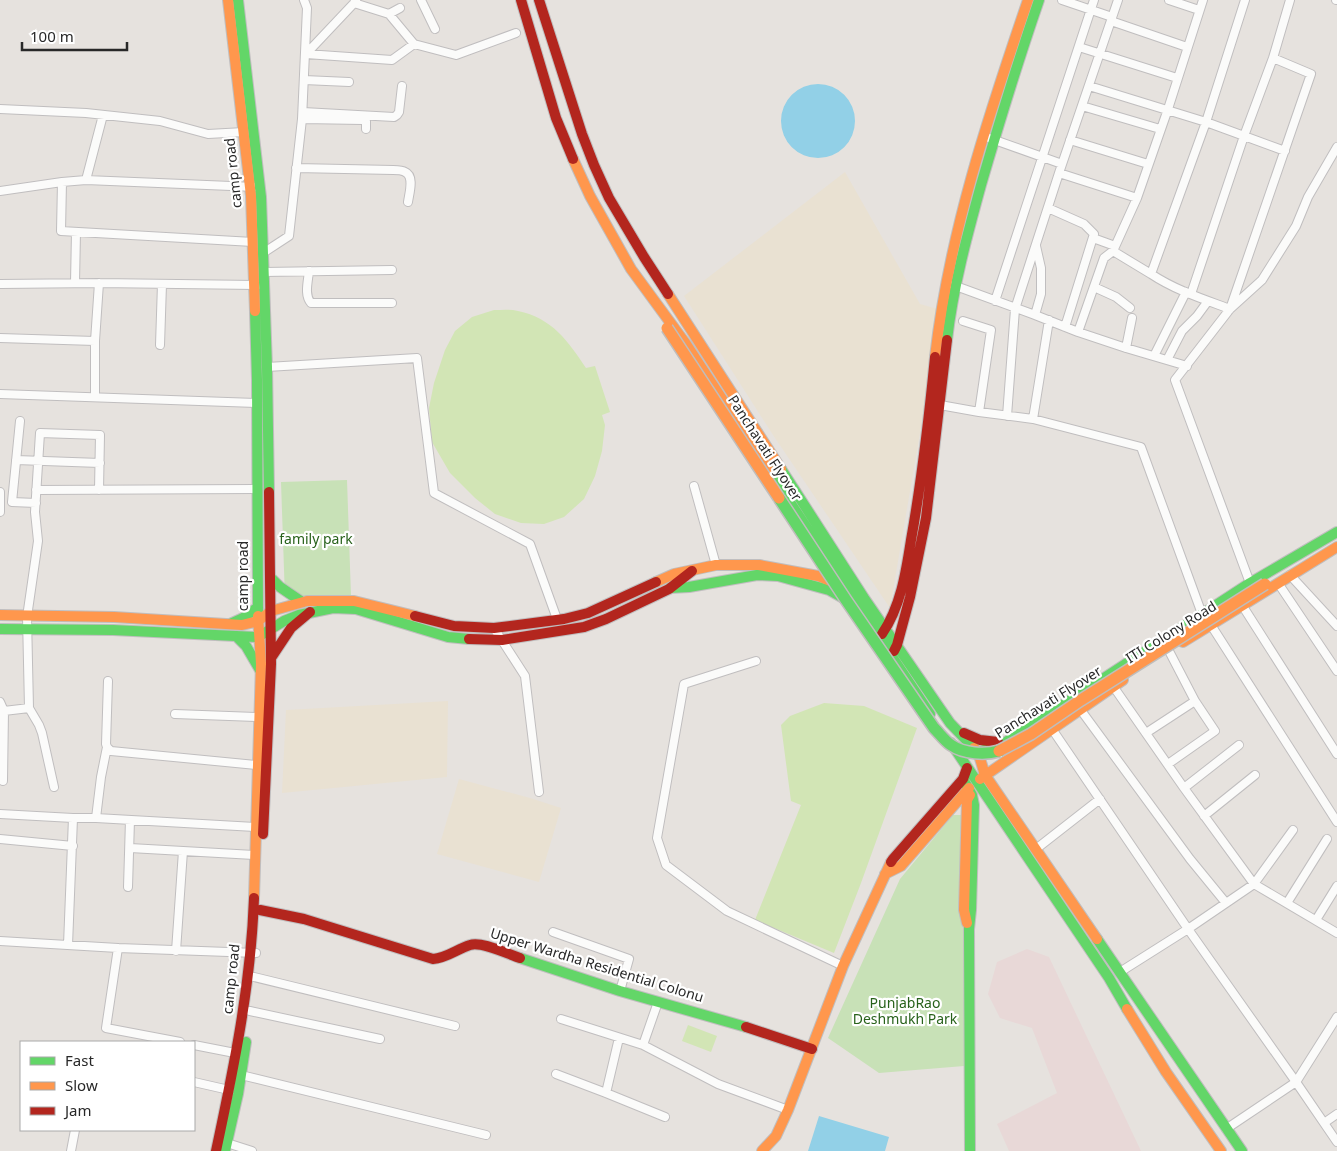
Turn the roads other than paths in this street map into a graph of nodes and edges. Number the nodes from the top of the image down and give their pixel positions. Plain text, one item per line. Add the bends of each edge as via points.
1 (228, 0) edge
2 (238, 0) edge
3 (304, 0) edge
4 (421, 0) edge
5 (520, 0) edge
6 (539, 0) edge
7 (1028, 0) edge
8 (1039, 0) edge
9 (1062, 0) edge
10 (1094, 0) edge
11 (1118, 0) edge
12 (1169, 0) edge
13 (1203, 0) edge
14 (1245, 0) edge
15 (1290, 0) edge
16 (355, 2) edge
17 (400, 8) dead end
18 (1090, 10) junction
19 (1199, 10) junction
20 (389, 14) junction
21 (1111, 19) junction
22 (435, 29) dead end
23 (516, 33) dead end
24 (414, 44) junction
25 (1079, 47) junction
26 (1187, 47) junction
27 (1100, 53) junction
28 (306, 54) junction
29 (1273, 58) junction
30 (1177, 78) junction
31 (304, 80) junction
32 (349, 82) dead end
33 (402, 86) dead end
34 (1089, 86) junction
35 (243, 87) junction
36 (1082, 106) junction
37 (0, 109) edge
38 (1168, 109) junction
39 (103, 115) junction
40 (302, 116) junction
41 (1206, 122) junction
42 (366, 129) dead end
43 (1160, 129) junction
44 (244, 132) junction
45 (1244, 136) junction
46 (988, 138) junction
47 (1070, 140) junction
48 (1336, 149) edge
49 (1285, 151) junction
50 (1042, 157) junction
51 (1062, 164) junction
52 (1148, 164) junction
53 (296, 168) junction
54 (1059, 173) junction
55 (86, 180) junction
56 (62, 182) junction
57 (255, 186) junction
58 (0, 191) edge
59 (1137, 198) junction
60 (408, 202) dead end
61 (1048, 208) junction
62 (76, 232) junction
63 (1093, 238) junction
64 (253, 242) junction
65 (1036, 246) junction
66 (1114, 249) junction
67 (263, 253) junction
68 (392, 270) dead end
69 (309, 271) junction
70 (264, 272) junction
71 (1151, 274) junction
72 (76, 283) junction
73 (99, 283) junction
74 (0, 284) edge
75 (162, 284) junction
76 (259, 285) junction
77 (952, 285) junction
78 (1094, 287) junction
79 (1188, 293) junction
80 (995, 301) junction
81 (1208, 301) junction
82 (392, 303) dead end
83 (1015, 308) junction
84 (1130, 308) dead end
85 (1230, 309) junction
86 (662, 312) junction
87 (1035, 315) junction
88 (1132, 318) dead end
89 (1049, 320) junction
90 (962, 321) dead end
91 (1066, 327) junction
92 (1078, 332) junction
93 (0, 338) edge
94 (95, 341) junction
95 (160, 345) dead end
96 (1126, 348) junction
97 (1154, 356) junction
98 (1167, 360) junction
99 (1187, 366) junction
100 (267, 367) junction
101 (0, 394) edge
102 (95, 396) junction
103 (257, 403) junction
104 (940, 405) junction
105 (979, 412) junction
106 (1007, 416) junction
107 (1033, 419) junction
108 (20, 421) dead end
109 (930, 448) junction
110 (16, 460) junction
111 (38, 461) junction
112 (100, 463) junction
113 (694, 486) dead end
114 (258, 489) junction
115 (36, 490) junction
116 (99, 490) junction
117 (0, 492) edge
118 (36, 503) junction
119 (0, 512) edge
120 (1337, 532) edge
121 (1337, 547) edge
122 (716, 565) junction
123 (693, 570) junction
124 (270, 577) junction
125 (1284, 579) junction
126 (1250, 582) junction
127 (670, 588) junction
128 (847, 595) junction
129 (864, 598) junction
130 (302, 602) junction
131 (1242, 605) junction
132 (258, 608) junction
133 (271, 611) junction
134 (310, 612) junction
135 (1202, 614) junction
136 (0, 616) edge
137 (27, 617) junction
138 (557, 619) junction
139 (258, 621) junction
140 (230, 624) junction
141 (1211, 625) junction
142 (1337, 626) edge
143 (494, 628) junction
144 (0, 629) edge
145 (270, 629) junction
146 (27, 630) junction
147 (882, 633) junction
148 (236, 636) junction
149 (258, 637) junction
150 (502, 640) junction
151 (894, 650) junction
152 (1169, 651) junction
153 (270, 658) junction
154 (756, 661) dead end
155 (260, 671) junction
156 (1337, 671) edge
157 (108, 681) dead end
158 (1113, 686) junction
159 (1195, 701) junction
160 (0, 702) edge
161 (29, 708) junction
162 (1080, 709) junction
163 (4, 711) junction
164 (174, 714) dead end
165 (259, 717) junction
166 (950, 723) junction
167 (1052, 729) junction
168 (1146, 733) junction
169 (1006, 742) junction
170 (1239, 745) dead end
171 (107, 747) junction
172 (978, 752) junction
173 (1337, 754) edge
174 (1168, 764) junction
175 (257, 765) junction
176 (1255, 775) dead end
177 (972, 780) junction
178 (3, 781) dead end
179 (54, 787) dead end
180 (1184, 788) junction
181 (540, 792) dead end
182 (1100, 799) junction
183 (0, 814) edge
184 (1204, 816) junction
185 (74, 818) junction
186 (96, 818) junction
187 (130, 820) junction
188 (1337, 822) edge
189 (255, 827) junction
190 (1293, 830) dead end
191 (0, 839) edge
192 (1327, 839) dead end
193 (73, 846) junction
194 (130, 848) junction
195 (1036, 849) junction
196 (182, 851) junction
197 (254, 855) junction
198 (1038, 862) junction
199 (1254, 884) junction
200 (1337, 886) edge
201 (128, 887) dead end
202 (1287, 902) junction
203 (1226, 903) junction
204 (260, 910) junction
205 (1316, 920) junction
206 (1188, 930) junction
207 (553, 932) dead end
208 (1337, 933) edge
209 (0, 941) edge
210 (68, 945) junction
211 (118, 948) junction
212 (176, 951) junction
213 (253, 953) junction
214 (843, 966) junction
215 (1120, 972) junction
216 (254, 977) junction
217 (620, 991) junction
218 (658, 1002) junction
219 (250, 1011) junction
220 (1337, 1017) edge
221 (561, 1019) dead end
222 (455, 1026) dead end
223 (619, 1038) junction
224 (380, 1039) dead end
225 (175, 1041) edge
226 (195, 1045) edge
227 (644, 1045) junction
228 (812, 1049) junction
229 (240, 1054) junction
230 (556, 1074) dead end
231 (241, 1075) junction
232 (195, 1082) edge
233 (1296, 1082) junction
234 (229, 1090) junction
235 (606, 1093) junction
236 (788, 1110) junction
237 (1337, 1114) edge
238 (665, 1117) dead end
239 (1324, 1123) junction
240 (1226, 1129) junction
241 (75, 1131) edge
242 (486, 1135) dead end
243 (1337, 1142) edge
244 (226, 1147) edge
245 (71, 1151) edge
246 (216, 1151) edge
247 (252, 1151) edge
248 (762, 1151) edge
249 (970, 1151) edge
250 (1221, 1151) edge
251 (1242, 1151) edge

1 - 35 main road, camp road
2 - 35 main road, camp road
3 - 28 street via 307,8
4 - 22 street
5 - 86 main road via 556,118 590,196 631,269
6 - 129 main road via 582,134 610,198 654,272
7 - 46 main road via 1007,60
8 - 46 main road
9 - 18 street
10 - 18 street
11 - 21 street
12 - 19 street
13 - 19 street
14 - 41 street
15 - 29 street
16 - 20 street
16 - 28 street
17 - 20 street
18 - 21 street
18 - 25 street
19 - 26 street
20 - 24 street
21 - 26 street
21 - 27 street
23 - 24 street via 456,55
24 - 28 street via 392,60
25 - 27 street
25 - 50 street
26 - 30 street
27 - 30 street
27 - 34 street
28 - 31 street
29 - 45 street
29 - 49 street via 1311,74
30 - 38 street
31 - 32 street
31 - 40 street
33 - 40 street via 399,112 394,116
34 - 36 street
34 - 38 street
35 - 44 main road, camp road
35 - 57 main road, camp road
36 - 43 street
36 - 47 street
37 - 39 street
38 - 41 street
38 - 43 street
39 - 44 street via 160,121 208,134
39 - 55 street
40 - 42 street via 364,120
40 - 53 street
41 - 45 street
41 - 71 street
43 - 52 street
44 - 57 main road, camp road
45 - 49 street
45 - 79 street
46 - 50 street
46 - 77 main road
47 - 51 street
47 - 52 street
48 - 85 street via 1308,197 1296,226 1262,280
49 - 85 street
50 - 51 street
50 - 80 street
51 - 54 street
52 - 59 street
53 - 60 street via 405,172 411,180
53 - 67 street via 289,236
54 - 59 street
54 - 61 street
55 - 56 street
55 - 57 street
56 - 58 street
56 - 62 street via 61,231
57 - 64 main road, camp road
57 - 67 main road, camp road
59 - 66 street
61 - 63 street via 1084,224 1094,234
61 - 65 street
62 - 64 street
62 - 72 street
63 - 66 street
63 - 91 street
64 - 76 main road, camp road
65 - 83 street
65 - 87 street via 1042,268 1041,294
66 - 71 street
66 - 78 street via 1104,258
67 - 70 main road, camp road
68 - 69 street
69 - 70 street
69 - 82 street via 307,296 311,303
70 - 76 main road, camp road
71 - 79 street
72 - 73 street
72 - 74 street
73 - 75 street
73 - 94 street
75 - 76 street
75 - 95 street
76 - 100 main road, camp road
76 - 103 main road, camp road
77 - 80 street
77 - 104 main road
77 - 109 main road via 933,376
78 - 84 street
78 - 92 street
79 - 81 street
79 - 97 street
80 - 83 street
81 - 85 street
81 - 98 street via 1182,331
83 - 87 street
83 - 106 street
85 - 99 street
86 - 128 main road via 686,344
86 - 128 main road, Panchavati Flyover, bridge via 667,328
87 - 89 street
88 - 96 street
89 - 91 street
89 - 107 street
90 - 105 street via 991,330
91 - 92 street
92 - 96 street
93 - 94 street
94 - 102 street
96 - 97 street
97 - 98 street
98 - 99 street
99 - 126 street via 1175,380
100 - 124 main road, camp road
100 - 138 street via 417,358 434,493 530,544
101 - 102 street
102 - 103 street
103 - 114 main road, camp road
104 - 105 street
104 - 109 main road
105 - 106 street
106 - 107 street
107 - 135 street via 1140,447
108 - 110 street
109 - 147 main road via 899,601
109 - 151 main road via 926,518 910,597
110 - 111 street
110 - 118 street via 12,502
111 - 112 street
111 - 112 street via 40,433 100,435
111 - 115 street
112 - 116 street
113 - 122 street
114 - 116 street
114 - 132 main road, camp road
115 - 116 street
115 - 118 street
117 - 119 street
118 - 137 street via 38,541
120 - 126 main road
121 - 125 main road, ITI Colony Road
122 - 123 main road
122 - 128 main road via 759,565 818,576
123 - 127 main road
123 - 138 main road via 669,576 588,613
124 - 130 main road
124 - 133 main road, camp road
125 - 128 main road, Panchavati Flyover, bridge via 1276,578 1265,584 1031,734 1006,748 981,754 962,751 934,728
125 - 131 main road, ITI Colony Road
125 - 142 street
125 - 156 street
126 - 135 main road
127 - 128 main road, Panchavati Flyover via 757,575 778,576
127 - 150 main road via 584,627
128 - 129 main road
128 - 147 main road
129 - 147 main road
130 - 133 main road
130 - 143 main road via 354,601 454,626
131 - 141 main road, ITI Colony Road
131 - 173 street
132 - 139 main road, camp road
132 - 140 main road
133 - 139 main road
133 - 145 main road, camp road
134 - 145 main road
134 - 150 main road via 356,609 448,637
134 - 153 main road via 291,628
135 - 169 main road
136 - 137 main road
137 - 140 main road via 114,617
137 - 146 street
138 - 143 main road
139 - 140 main road
139 - 149 main road, camp road
141 - 152 main road, ITI Colony Road
141 - 188 street
143 - 150 street
144 - 146 main road
145 - 149 main road
145 - 153 main road, camp road
146 - 148 main road
146 - 161 street
147 - 151 main road
148 - 149 main road
148 - 155 main road via 246,646
149 - 155 main road, camp road
150 - 181 street via 525,676
151 - 166 main road
151 - 177 main road
152 - 158 main road, ITI Colony Road
152 - 159 street
153 - 204 main road, camp road
154 - 214 street via 684,684 657,838 666,865 727,911
155 - 165 main road, camp road
157 - 171 street
158 - 162 main road, ITI Colony Road
158 - 168 street
159 - 168 street
159 - 174 street via 1215,731
160 - 163 street
161 - 163 street
161 - 179 street via 42,733
162 - 167 main road, ITI Colony Road
162 - 203 street
163 - 178 street
164 - 165 street
165 - 175 main road, camp road
166 - 169 main road via 969,736 986,742
166 - 172 main road
167 - 177 main road, ITI Colony Road
167 - 182 street
168 - 174 street
169 - 172 main road
170 - 180 street
171 - 175 street via 111,751
171 - 186 street
172 - 177 main road
172 - 177 main road
174 - 180 street
175 - 189 main road, camp road
176 - 184 street
177 - 195 main road
177 - 198 main road
177 - 214 main road via 893,859
177 - 249 main road
180 - 184 street
182 - 195 street
182 - 206 street
183 - 185 street
184 - 199 street
185 - 186 street
185 - 193 street
186 - 187 street
187 - 189 street
187 - 194 street
189 - 197 main road, camp road
190 - 199 street
191 - 193 street
192 - 202 street
193 - 210 street
194 - 196 street
194 - 201 street
195 - 198 main road
196 - 197 street
196 - 212 street
197 - 213 main road, camp road
198 - 215 main road
198 - 250 main road via 1166,1072
199 - 202 street
199 - 203 street
200 - 205 street
202 - 205 street
203 - 206 street
204 - 213 main road, camp road
204 - 217 main road, Upper Wardha Residential Colonu via 306,919 433,959 444,958 462,947 477,943
205 - 208 street
206 - 215 street
206 - 233 street
207 - 217 street via 629,959
209 - 210 street
210 - 211 street
211 - 212 street
211 - 225 street via 106,1028
212 - 213 street
213 - 216 main road, camp road
213 - 229 main road, camp road
214 - 228 main road
215 - 240 main road
216 - 219 main road, camp road
216 - 222 street
217 - 218 main road, Upper Wardha Residential Colonu
218 - 227 street
218 - 228 main road, Upper Wardha Residential Colonu
219 - 224 street
219 - 229 main road, camp road
220 - 233 street
221 - 223 street
223 - 227 street
223 - 235 street
226 - 229 street
227 - 236 street via 718,1084
228 - 236 main road
229 - 231 main road, camp road
229 - 234 main road, camp road
230 - 235 street
231 - 242 street
231 - 244 main road, camp road
232 - 234 street
233 - 239 street
233 - 240 street
234 - 246 main road, camp road
235 - 238 street
236 - 248 main road via 776,1136
237 - 239 street
239 - 243 street
240 - 251 main road
241 - 245 street
244 - 247 street

